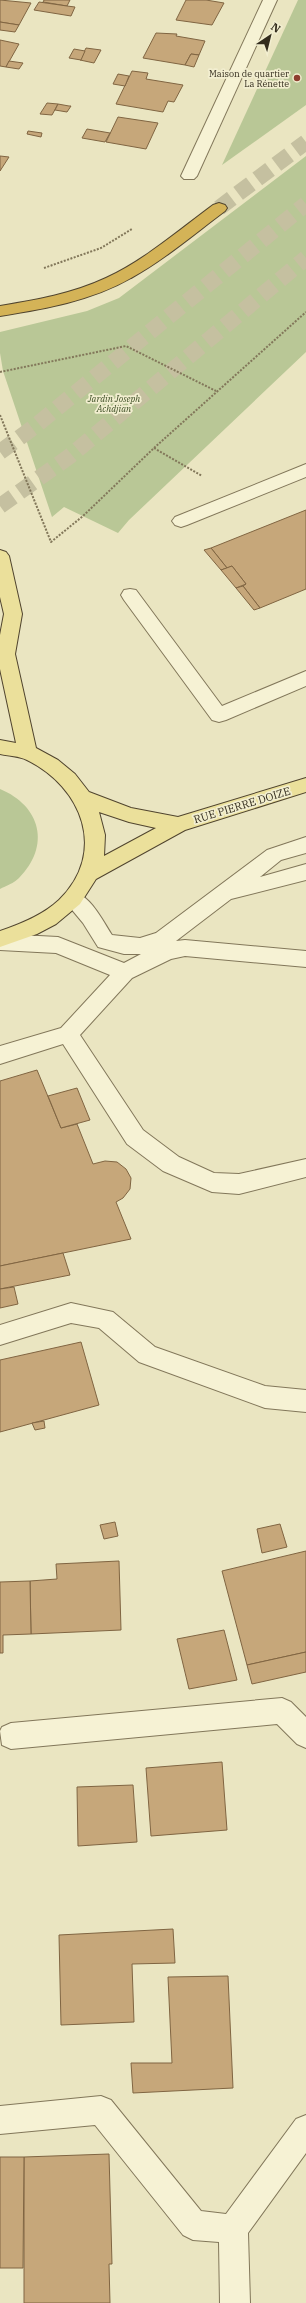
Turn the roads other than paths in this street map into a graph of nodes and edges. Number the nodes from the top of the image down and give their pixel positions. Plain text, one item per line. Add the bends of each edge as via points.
1 (270, 0) edge
2 (189, 176) dead end
3 (219, 208) tunnel mouth
4 (0, 311) edge
5 (306, 470) edge
6 (181, 521) dead end
7 (0, 556) edge
8 (130, 594) dead end
9 (3, 658) edge
10 (306, 678) edge
11 (0, 747) edge
12 (28, 753) junction
13 (306, 785) edge
14 (84, 798) junction
15 (178, 825) junction
16 (306, 845) edge
17 (306, 872) edge
18 (89, 873) junction
19 (224, 894) junction
20 (72, 898) junction
21 (0, 941) edge
22 (306, 959) edge
23 (125, 972) junction
24 (68, 1034) junction
25 (0, 1055) edge
26 (306, 1168) edge
27 (0, 1335) edge
28 (306, 1401) edge
29 (306, 1735) edge
30 (11, 1736) dead end
31 (0, 2120) edge
32 (306, 2129) edge
33 (233, 2229) junction
34 (235, 2303) edge

1 - 2 street
3 - 4 highway via 124,275 84,292 47,303
5 - 6 street
7 - 9 main road via 13,614
8 - 10 street via 219,715
9 - 12 main road
11 - 12 main road
12 - 14 main road via 68,778
13 - 15 main road, RUE PIERRE DOIZE
14 - 15 main road, RUE PIERRE DOIZE via 129,815
14 - 18 main road via 97,834
15 - 18 main road, RUE PIERRE DOIZE
16 - 19 street via 274,856
17 - 19 street
18 - 20 main road
19 - 20 street via 155,943 127,948 105,941 90,917
20 - 21 main road via 51,918
21 - 23 street via 58,945
22 - 23 street via 185,948 167,951
23 - 24 street
24 - 25 street
24 - 26 street via 135,1137 171,1164 212,1182 239,1184
27 - 28 street via 71,1313 105,1319 147,1355 265,1397
29 - 30 street via 282,1711
31 - 33 street via 101,2110 193,2225
32 - 33 street
33 - 34 street

